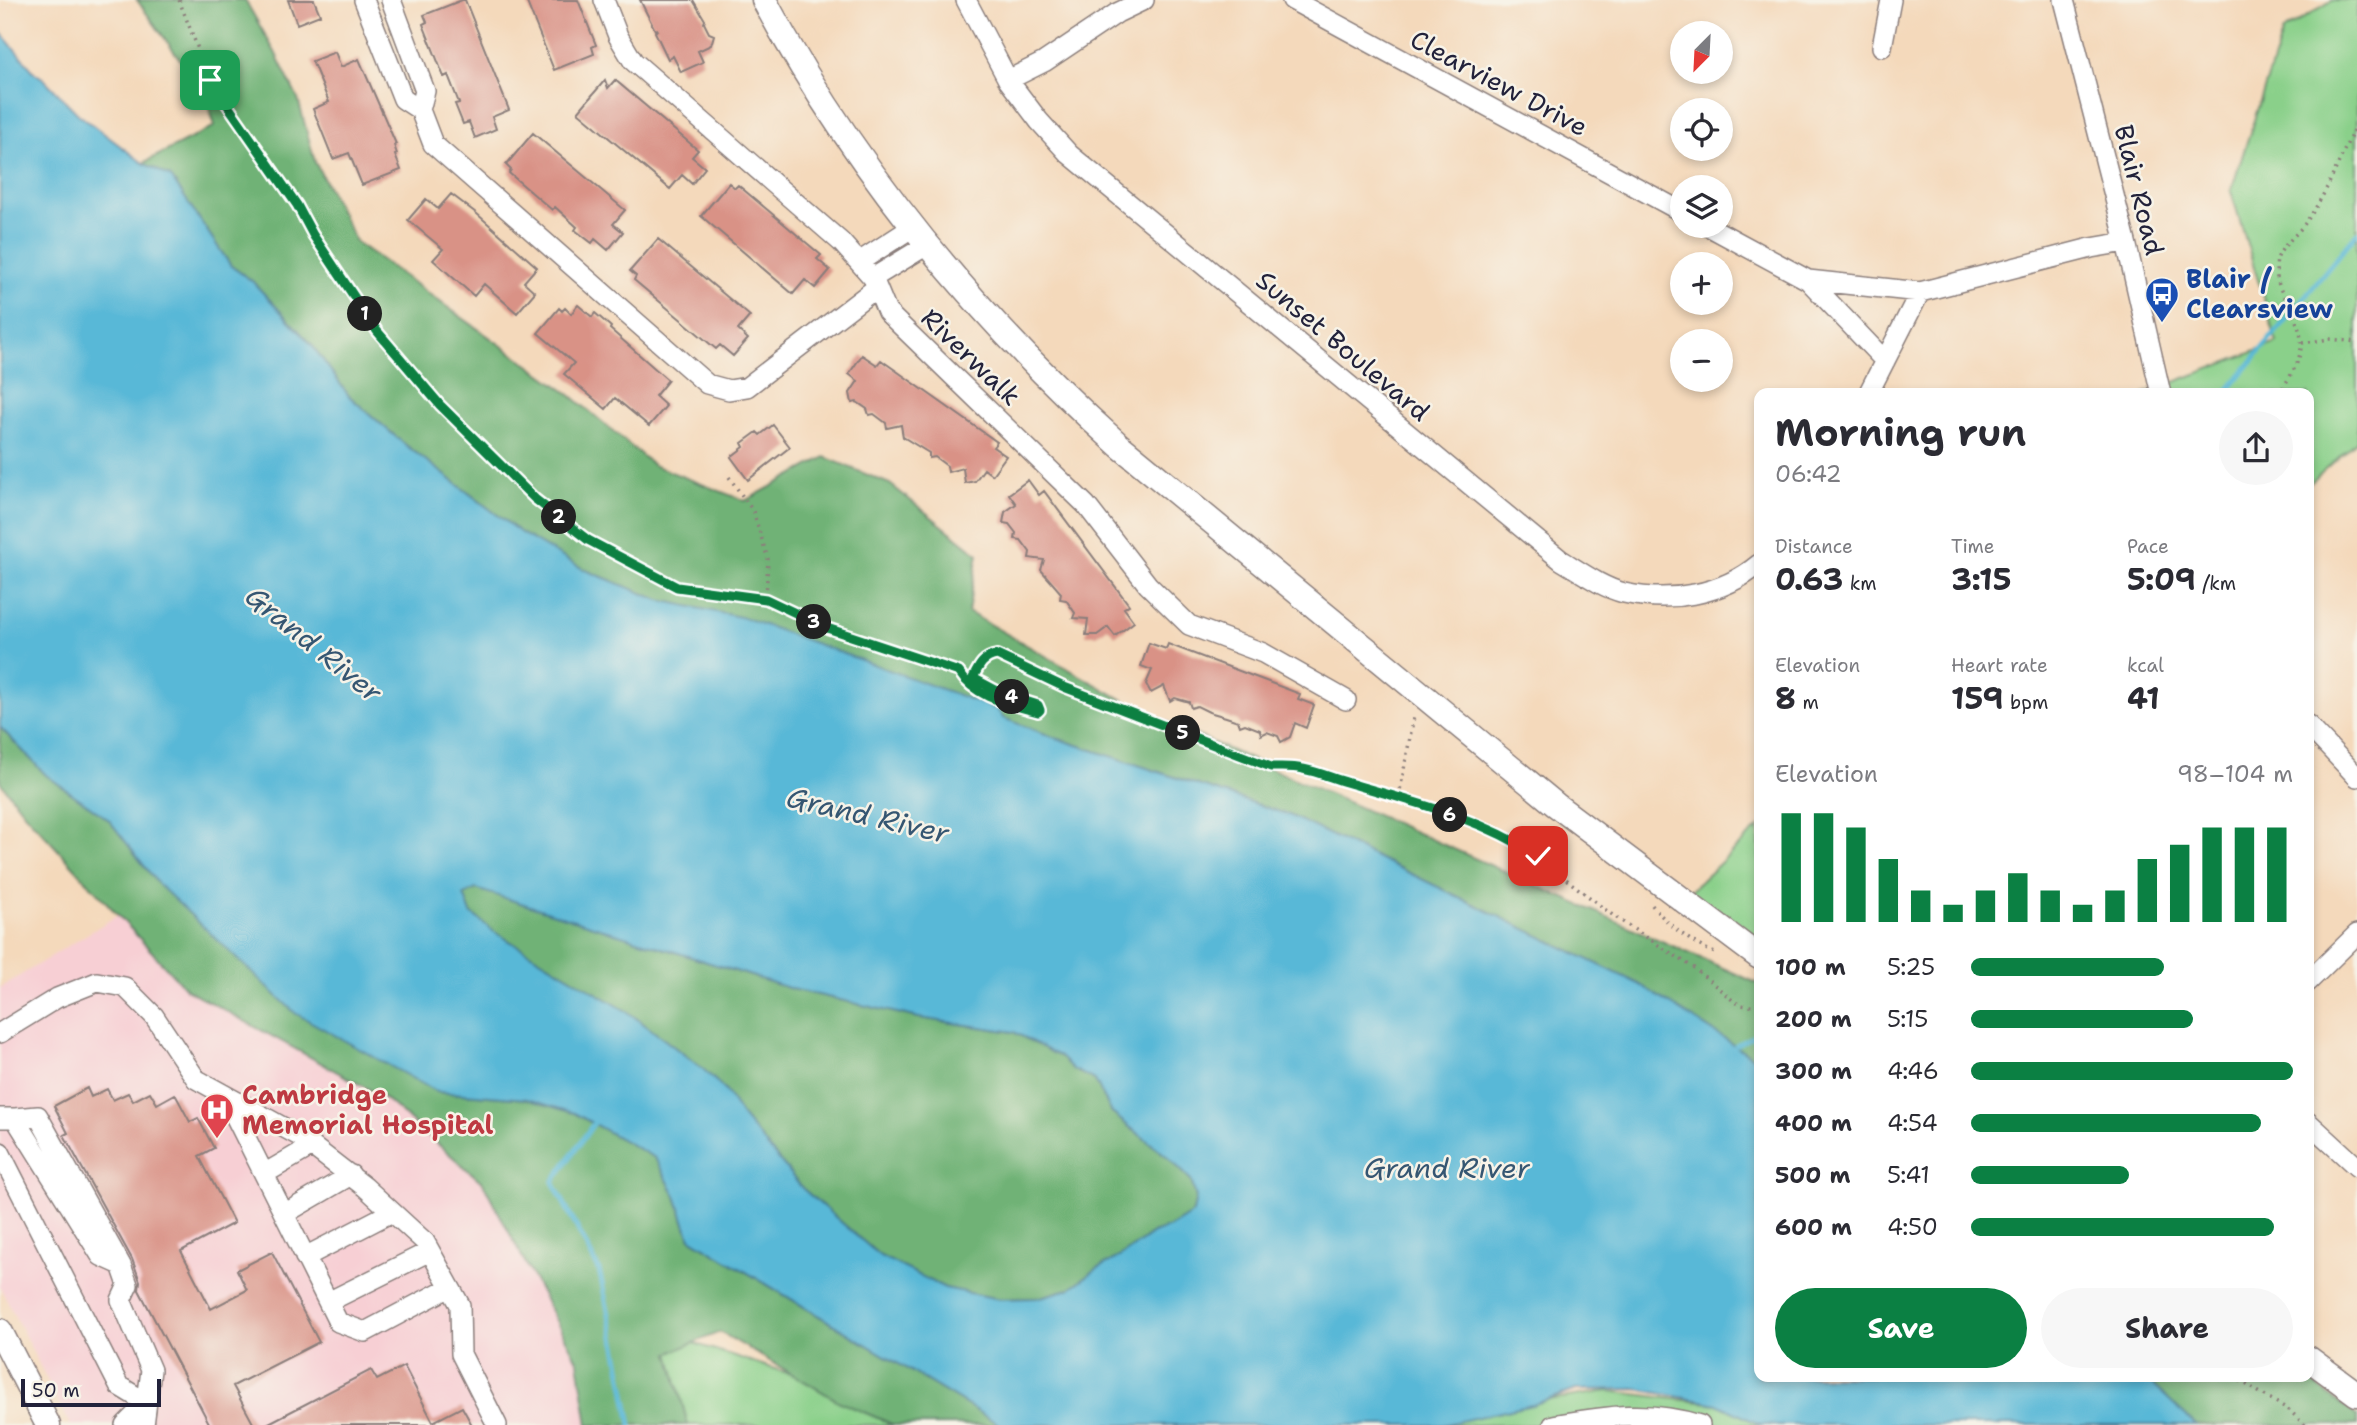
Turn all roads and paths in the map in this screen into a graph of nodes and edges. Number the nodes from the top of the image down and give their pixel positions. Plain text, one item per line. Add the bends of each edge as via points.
1 (179, 0) edge
2 (365, 0) edge
3 (391, 0) edge
4 (604, 0) edge
5 (764, 0) edge
6 (966, 0) edge
7 (1144, 0) edge
8 (1292, 0) edge
9 (1891, 0) edge
10 (2064, 0) edge
11 (1882, 47) dead end
12 (414, 61) junction
13 (392, 69) junction
14 (1008, 80) junction
15 (420, 110) junction
16 (2357, 122) edge
17 (1670, 205) edge
18 (920, 236) junction
19 (1730, 238) edge
20 (2126, 242) junction
21 (859, 262) junction
22 (1808, 280) junction
23 (874, 283) junction
24 (1920, 292) junction
25 (2357, 342) edge
26 (2302, 343) junction
27 (1885, 361) junction
28 (1871, 388) edge
29 (2160, 388) edge
30 (2283, 388) edge
31 (729, 477) dead end
32 (1754, 568) edge
33 (766, 599) junction
34 (1346, 700) dead end
35 (1415, 711) dead end
36 (2314, 731) edge
37 (2357, 777) edge
38 (1399, 796) junction
39 (2357, 934) edge
40 (1754, 953) edge
41 (2314, 976) edge
42 (1754, 1006) edge
43 (0, 1033) edge
44 (225, 1096) junction
45 (7, 1118) edge
46 (2314, 1128) edge
47 (312, 1146) junction
48 (0, 1152) edge
49 (2357, 1167) edge
50 (264, 1174) junction
51 (351, 1175) junction
52 (392, 1212) junction
53 (284, 1214) junction
54 (430, 1251) junction
55 (305, 1257) junction
56 (450, 1287) junction
57 (328, 1302) junction
58 (0, 1331) edge
59 (2314, 1362) edge
60 (2242, 1382) edge
61 (2357, 1394) edge
62 (147, 1403) junction
63 (48, 1425) edge
64 (125, 1425) edge
65 (144, 1425) edge
66 (496, 1425) edge
67 (1553, 1425) edge
68 (1700, 1425) edge
69 (2305, 1425) edge

1 - 33 path via 210,80 377,331 489,455 588,540 645,571 677,587
2 - 13 street
3 - 12 street
4 - 21 street, Riverwalk via 633,61
5 - 18 main road via 820,97
6 - 14 street, Sunset Boulevard
7 - 14 street
8 - 17 street, Clearview Drive
9 - 11 street
10 - 20 street, Blair Road
12 - 13 street
12 - 15 street via 425,91
13 - 15 street via 403,99
14 - 32 street, Sunset Boulevard via 1069,154 1561,560 1624,593 1663,596 1713,590
15 - 23 street via 433,144 707,384 729,390 747,387
16 - 26 path via 2306,222 2277,257 2276,278
18 - 21 street
18 - 23 street
18 - 40 main road via 993,323 1120,446 1556,805
19 - 22 street
20 - 24 street
20 - 29 street, Blair Road
21 - 23 street, Riverwalk
22 - 24 street
22 - 27 street
23 - 34 street, Riverwalk via 887,312 1086,505 1148,586 1189,625 1263,653
24 - 27 street
25 - 26 path
26 - 30 path
27 - 28 street
31 - 33 path via 753,511 768,559
33 - 38 path via 827,628 959,672 967,684 1000,702 1040,710 1038,705 973,678 988,656 997,655 1064,687 1271,767 1302,768
35 - 38 path
36 - 37 street
38 - 42 path via 1522,845 1735,1002
39 - 41 street
43 - 44 street via 57,998 97,982 125,987 154,1016 196,1079
44 - 47 street
44 - 50 street
45 - 62 street via 38,1116 121,1265 128,1285 121,1300 151,1370
46 - 49 street
47 - 50 street
47 - 51 street
48 - 62 street via 119,1385
50 - 53 street
51 - 52 street
51 - 53 street
52 - 54 street
52 - 55 street
53 - 55 street
54 - 56 street
54 - 57 street
55 - 57 street
56 - 57 street via 365,1332 338,1322
56 - 66 street via 460,1305 461,1354
58 - 63 main road
59 - 61 main road
60 - 69 path
62 - 64 street
62 - 65 street
67 - 68 street via 1620,1414 1673,1417

